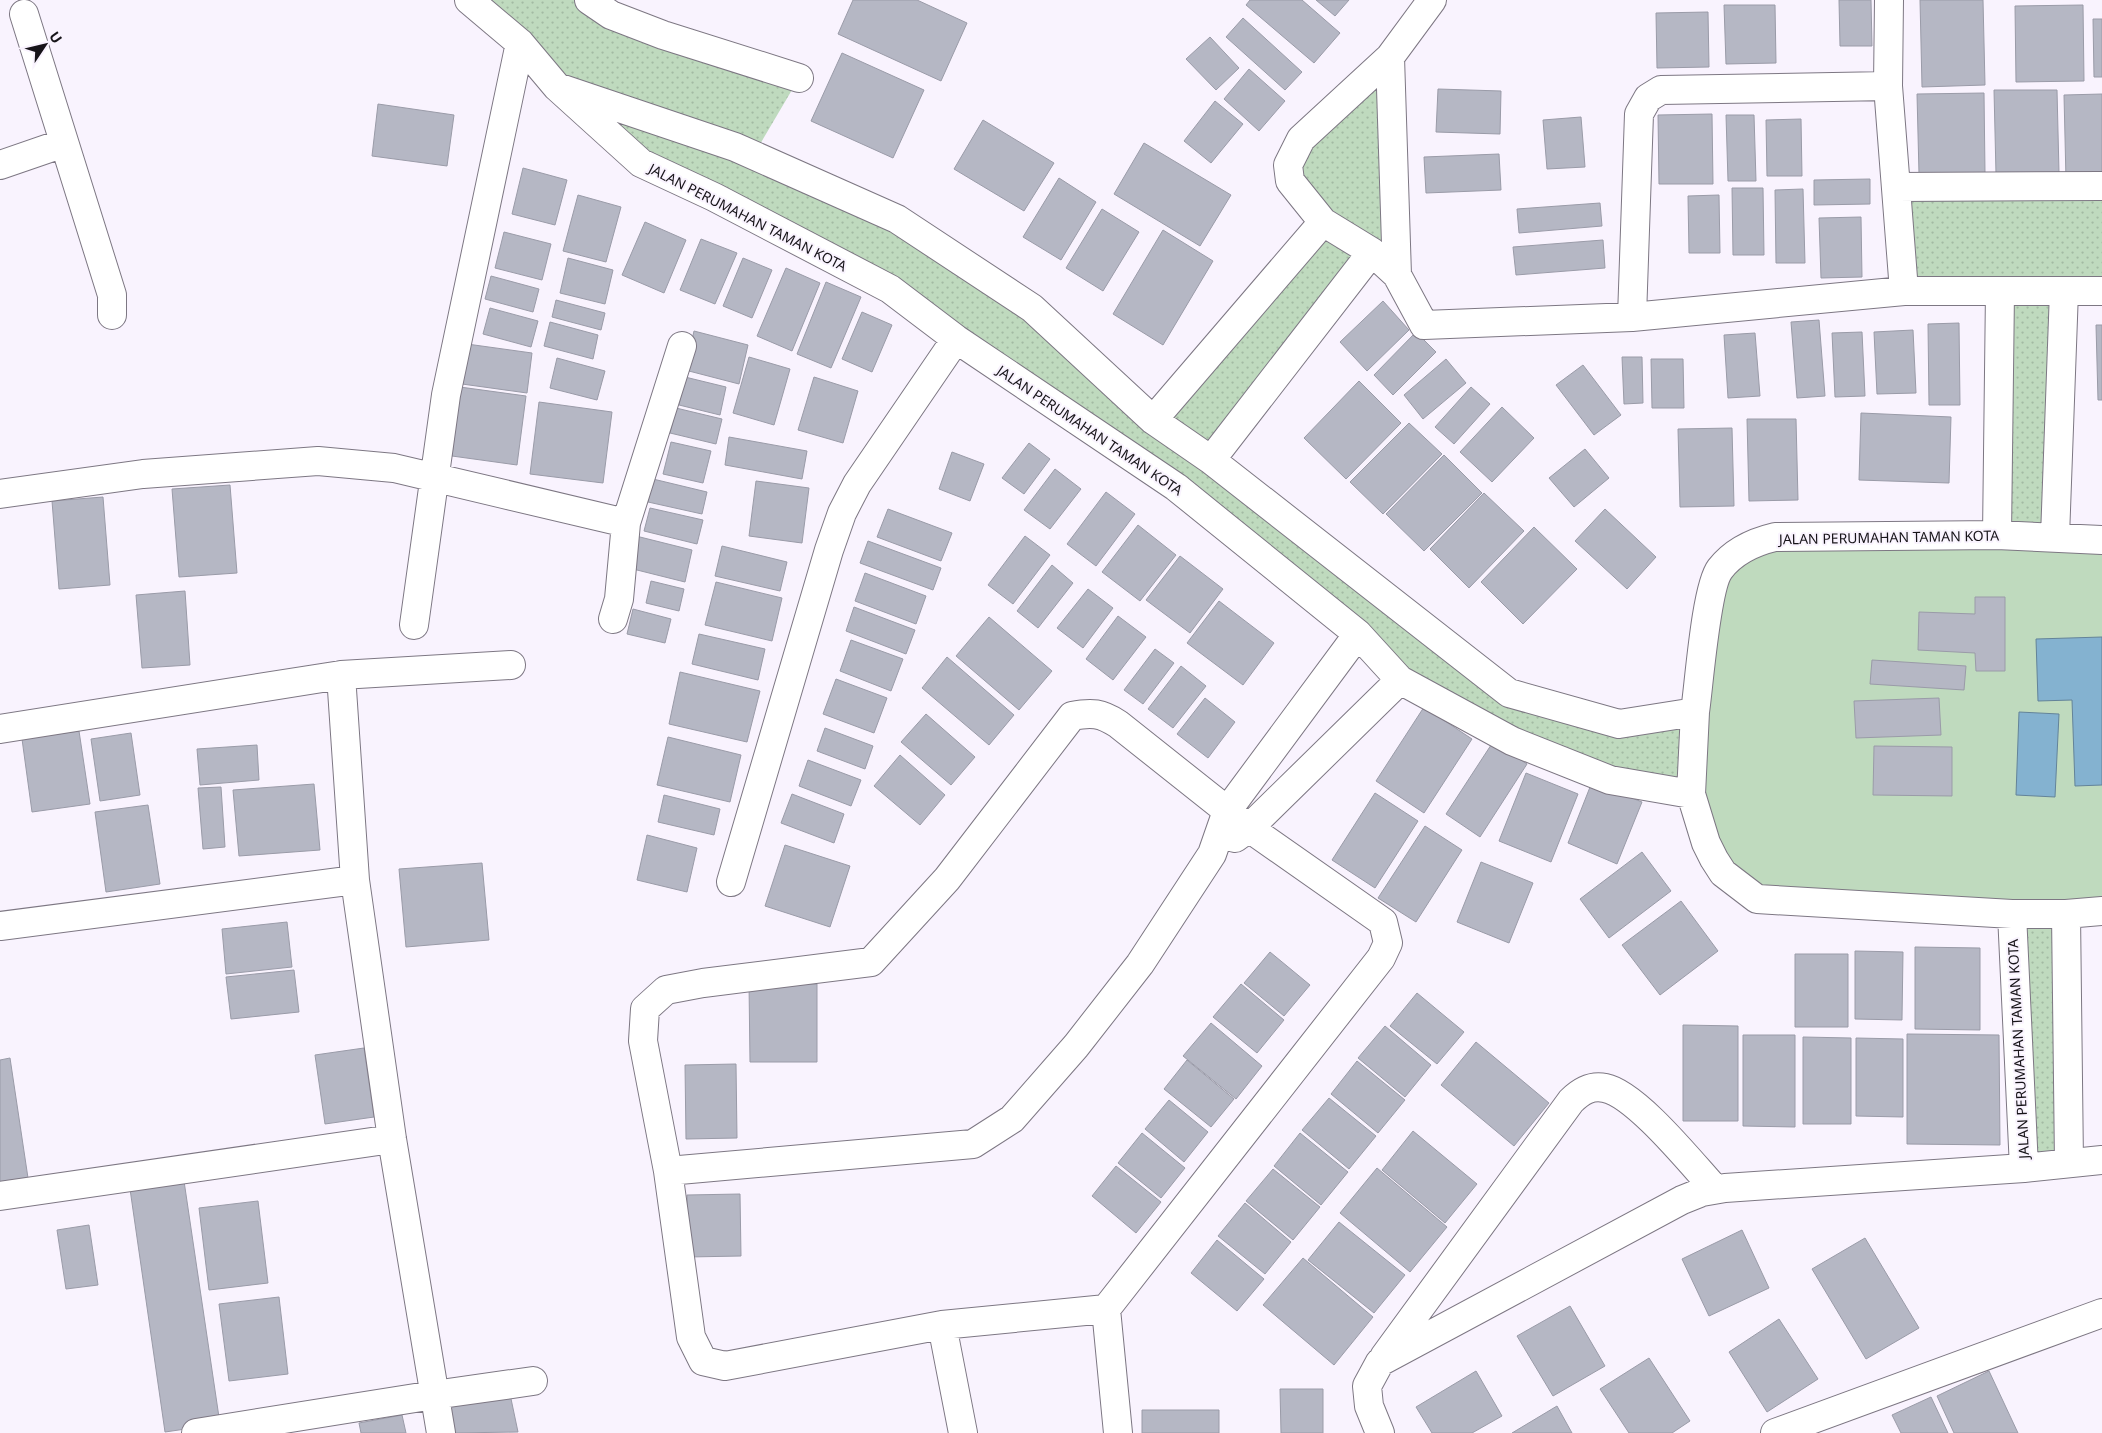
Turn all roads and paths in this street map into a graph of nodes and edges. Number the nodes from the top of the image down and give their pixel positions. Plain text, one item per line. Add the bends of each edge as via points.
1 (469, 0) edge
2 (589, 0) edge
3 (1432, 0) edge
4 (1889, 0) edge
5 (24, 14) dead end
6 (520, 43) junction
7 (1390, 57) junction
8 (799, 78) dead end
9 (1888, 86) junction
10 (557, 87) junction
11 (64, 142) junction
12 (0, 165) edge
13 (1896, 186) junction
14 (2102, 186) edge
15 (1323, 222) junction
16 (1372, 252) junction
17 (1397, 275) junction
18 (1904, 291) junction
19 (2000, 291) junction
20 (2064, 291) junction
21 (2102, 291) edge
22 (112, 315) dead end
23 (1632, 317) junction
24 (956, 339) junction
25 (682, 346) dead end
26 (1153, 420) junction
27 (1211, 460) junction
28 (434, 477) junction
29 (0, 494) edge
30 (626, 523) junction
31 (1997, 535) junction
32 (2055, 538) junction
33 (2102, 540) edge
34 (613, 619) dead end
35 (414, 625) dead end
36 (1358, 634) junction
37 (511, 665) dead end
38 (341, 675) junction
39 (1400, 680) junction
40 (1695, 712) junction
41 (0, 729) edge
42 (1691, 794) junction
43 (1227, 811) junction
44 (1249, 828) junction
45 (1212, 854) junction
46 (355, 880) junction
47 (731, 882) dead end
48 (2102, 911) edge
49 (2012, 914) junction
50 (2066, 914) junction
51 (0, 926) edge
52 (392, 1139) junction
53 (2102, 1160) edge
54 (2069, 1163) junction
55 (2024, 1168) junction
56 (668, 1171) junction
57 (1715, 1188) junction
58 (0, 1196) edge
59 (1106, 1309) junction
60 (2102, 1312) edge
61 (942, 1326) junction
62 (1380, 1362) junction
63 (533, 1381) dead end
64 (434, 1395) junction
65 (196, 1433) edge
66 (441, 1433) edge
67 (963, 1433) edge
68 (1118, 1433) edge
69 (1380, 1433) edge
70 (1775, 1433) edge

1 - 6 street, JALAN PERUMAHAN TAMAN KOTA
2 - 8 street via 611,15 663,35
3 - 7 street
4 - 9 street
5 - 11 street
6 - 10 street, JALAN PERUMAHAN TAMAN KOTA
6 - 28 street via 446,395
7 - 15 street via 1301,139 1288,165 1290,181
7 - 17 street
9 - 13 street
9 - 23 street via 1661,90 1648,98 1639,114
10 - 24 street, JALAN PERUMAHAN TAMAN KOTA via 641,163 714,197 890,289
10 - 26 street via 735,147 897,219 1032,308
11 - 12 street
11 - 22 street via 112,294
13 - 14 street
13 - 18 street
15 - 16 street
15 - 26 street
16 - 17 street
16 - 27 street
17 - 23 street via 1424,325
18 - 19 street
18 - 23 street
19 - 20 street
19 - 31 street
20 - 21 street
20 - 32 street
24 - 36 street, JALAN PERUMAHAN TAMAN KOTA via 1176,487
24 - 47 street via 857,484 842,513
25 - 30 street
26 - 27 street
27 - 40 street via 1509,693 1619,724
28 - 29 street via 394,468 287,462 143,474
28 - 30 street
28 - 35 street
30 - 34 street via 619,599
31 - 32 street, JALAN PERUMAHAN TAMAN KOTA
31 - 40 street, JALAN PERUMAHAN TAMAN KOTA via 1775,537 1756,542 1733,556 1719,570 1711,590
32 - 33 street, JALAN PERUMAHAN TAMAN KOTA
36 - 39 street, JALAN PERUMAHAN TAMAN KOTA
36 - 43 street
37 - 38 street
38 - 41 street
38 - 46 street
39 - 42 street, JALAN PERUMAHAN TAMAN KOTA via 1512,740 1610,780
39 - 44 street
40 - 42 street, JALAN PERUMAHAN TAMAN KOTA
42 - 49 street via 1714,859 1723,873 1757,899
43 - 44 street
43 - 45 street
43 - 56 street via 1106,717 1089,712 1072,716 947,879 871,962 666,990 645,1009 643,1042
44 - 45 street
44 - 59 street via 1383,922 1388,943 1381,958
45 - 56 street via 1140,964 1076,1046 1012,1119 973,1144
46 - 51 street
46 - 52 street
48 - 50 street
49 - 50 street
49 - 55 street, JALAN PERUMAHAN TAMAN KOTA
50 - 54 street
52 - 58 street
52 - 64 street
53 - 54 street, JALAN PERUMAHAN TAMAN KOTA
54 - 55 street, JALAN PERUMAHAN TAMAN KOTA
55 - 57 street
56 - 61 street via 691,1337 703,1361 725,1366
57 - 62 street via 1682,1200
57 - 62 street via 1642,1111 1615,1091 1592,1088 1581,1092 1571,1101
59 - 61 street
59 - 68 street
60 - 70 street
61 - 67 street
62 - 69 street via 1367,1386 1369,1406
63 - 64 street
64 - 65 street
64 - 66 street

